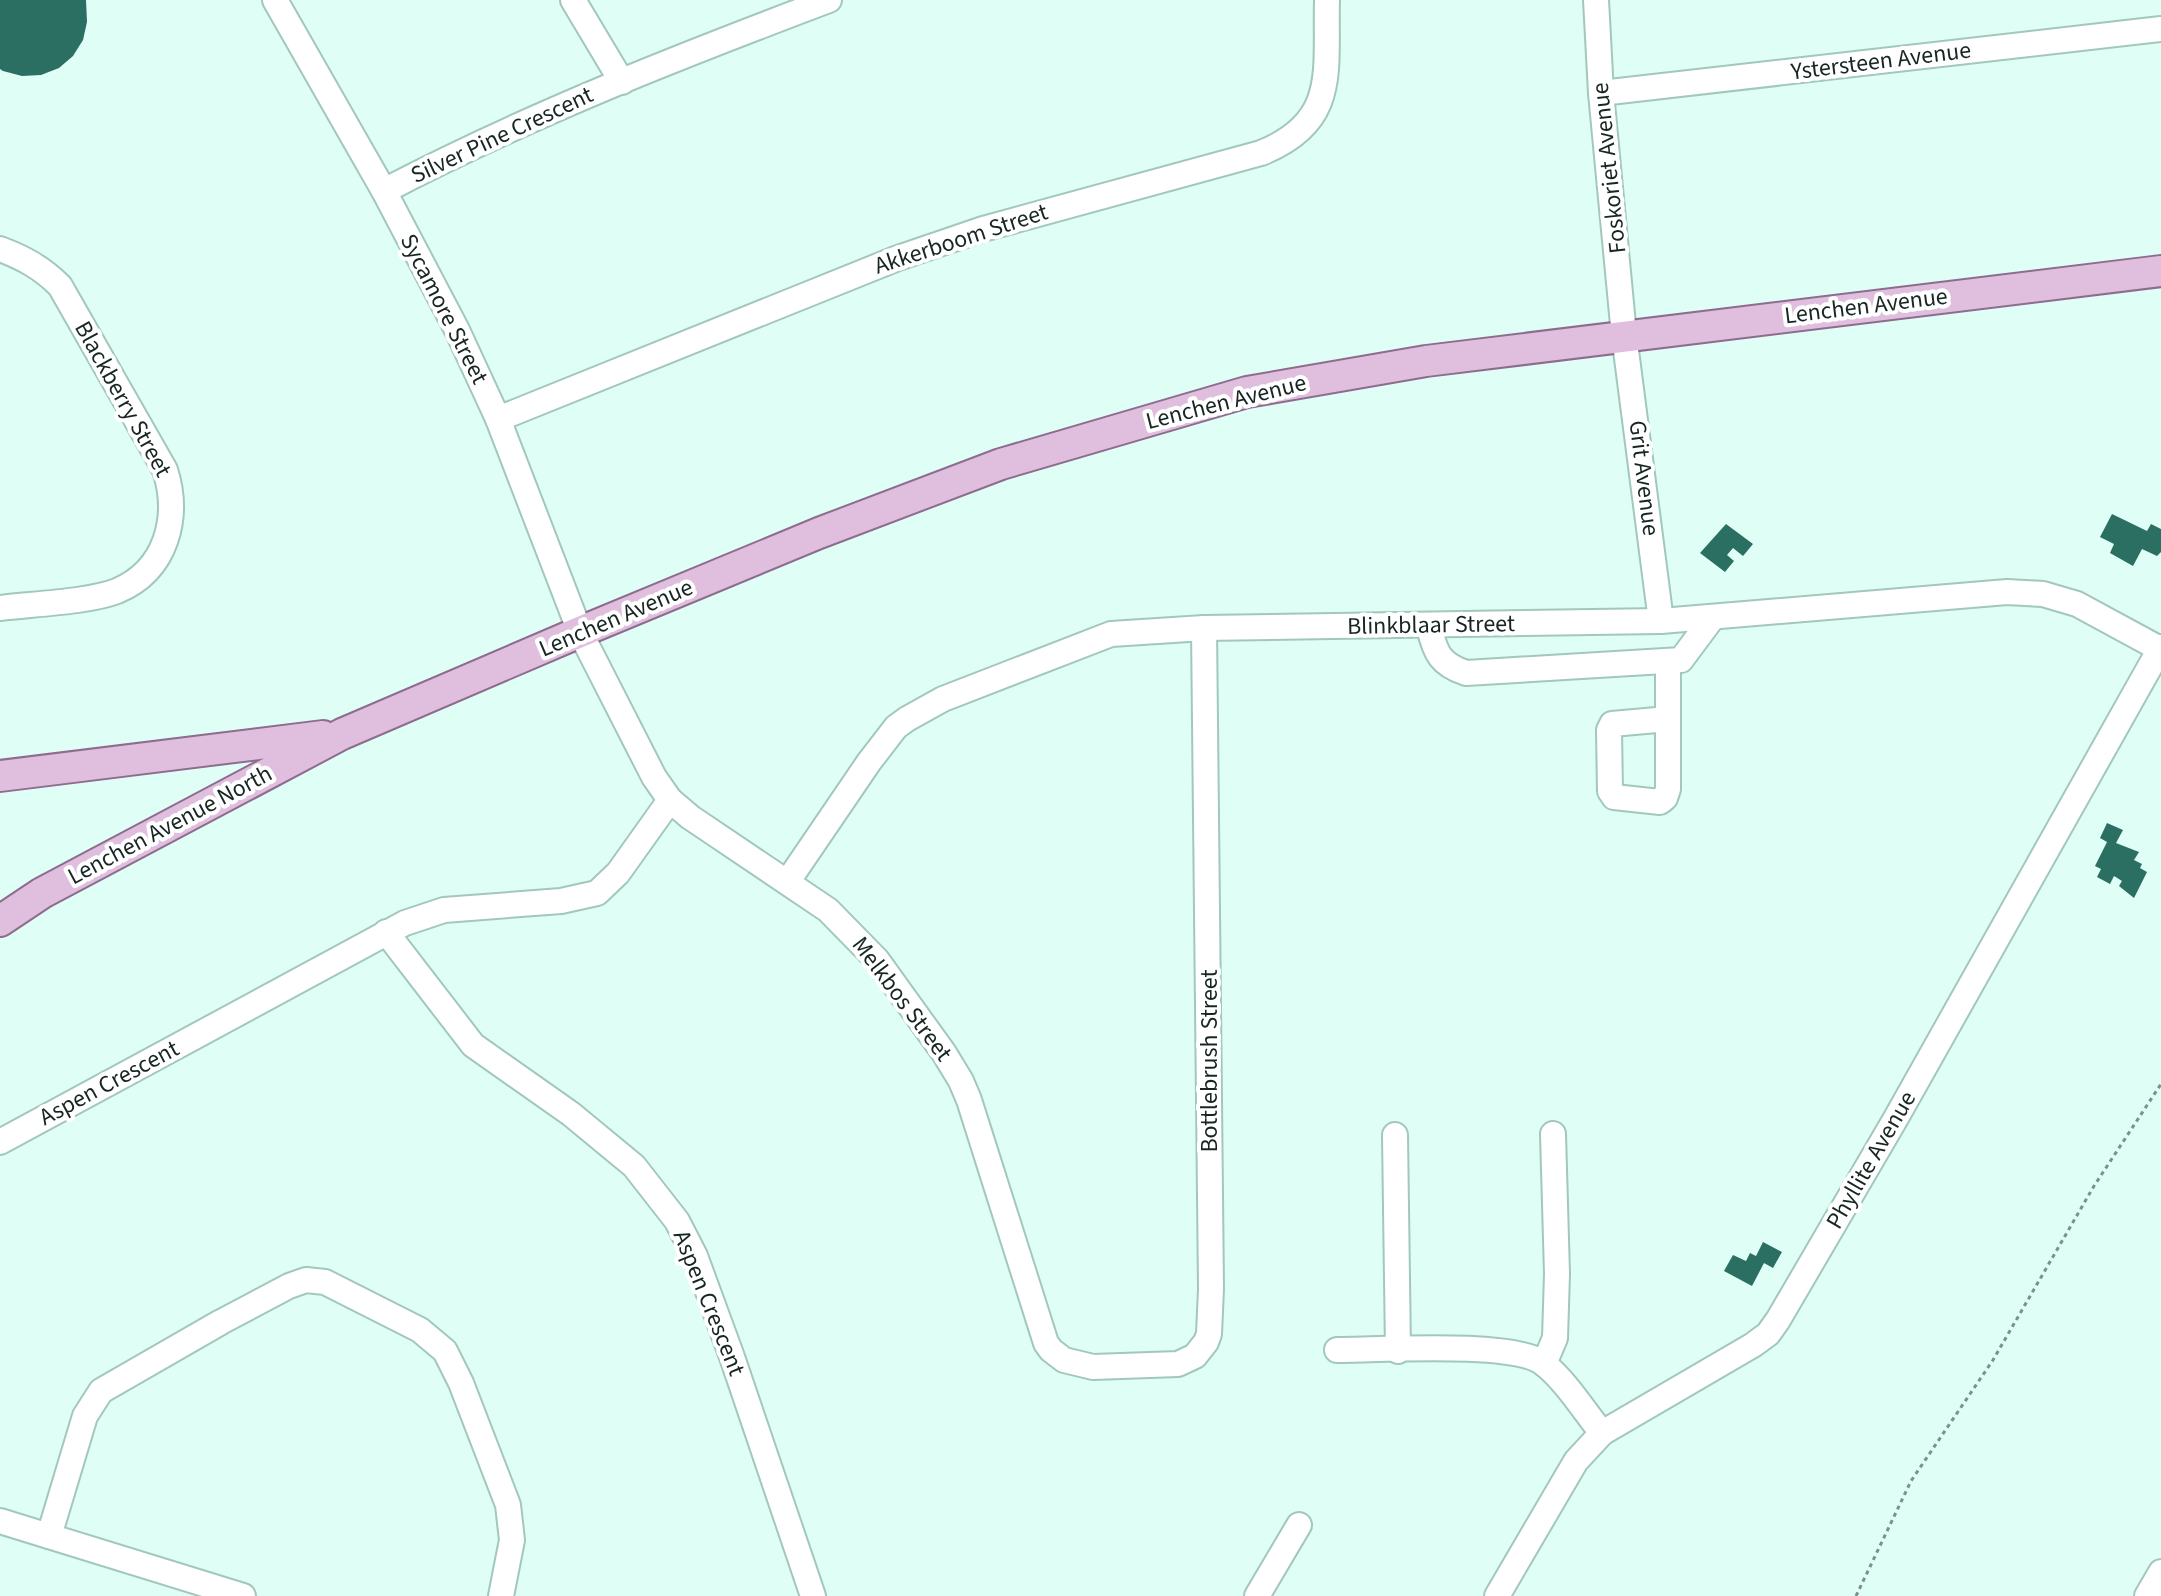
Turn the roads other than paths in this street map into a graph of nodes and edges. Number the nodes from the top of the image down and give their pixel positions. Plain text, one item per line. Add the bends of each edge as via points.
1 (275, 0) edge
2 (573, 0) edge
3 (829, 0) edge
4 (1327, 0) edge
5 (1596, 0) edge
6 (2161, 29) edge
7 (622, 82) junction
8 (1601, 93) junction
9 (384, 191) junction
10 (0, 249) edge
11 (2161, 271) edge
12 (1624, 335) junction
13 (498, 419) junction
14 (0, 608) edge
15 (1713, 617) junction
16 (1661, 621) junction
17 (1428, 625) junction
18 (1204, 628) junction
19 (580, 632) junction
20 (2160, 648) edge
21 (1668, 661) junction
22 (1668, 719) dead end
23 (342, 734) junction
24 (0, 776) edge
25 (670, 800) junction
26 (788, 881) junction
27 (0, 921) edge
28 (386, 932) junction
29 (1553, 1134) dead end
30 (1395, 1135) dead end
31 (0, 1142) edge
32 (1337, 1350) dead end
33 (1398, 1351) junction
34 (1064, 1360) joint
35 (1544, 1364) junction
36 (1602, 1433) junction
37 (0, 1521) edge
38 (1299, 1525) dead end
39 (49, 1536) junction
40 (2161, 1574) edge
41 (243, 1596) edge
42 (501, 1596) edge
43 (813, 1596) edge
44 (1257, 1596) edge
45 (1497, 1596) edge
46 (2147, 1596) edge

1 - 9 street, Sycamore Street
2 - 7 street, Silver Pine Crescent
3 - 7 street, Silver Pine Crescent
4 - 13 street, Akkerboom Street via 1321,99 1309,123 1284,144 898,258
5 - 8 street, Foskoriet Avenue
6 - 8 street, Ystersteen Avenue
7 - 9 street, Silver Pine Crescent via 465,149
8 - 12 street, Foskoriet Avenue
9 - 13 street, Sycamore Street
10 - 14 street, Blackberry Street via 32,263 60,286 165,470 172,509 163,549 126,586 104,595
11 - 12 main road, Lenchen Avenue
12 - 16 street, Grit Avenue
12 - 19 main road, Lenchen Avenue via 1247,392 1001,464
13 - 19 street, Sycamore Street
15 - 16 street, Blinkblaar Street
15 - 20 street, Blinkblaar Street via 2026,593 2077,604
15 - 21 street via 1681,660
16 - 17 street, Blinkblaar Street
17 - 18 street, Blinkblaar Street
17 - 21 street via 1437,655 1450,668 1466,673
18 - 26 street, Blinkblaar Street via 1111,634 921,710 886,739
18 - 34 street, Bottlebrush Street via 1209,1334 1195,1356 1169,1366 1093,1367
19 - 23 main road, Lenchen Avenue
19 - 25 street, Melkbos Street
20 - 36 street, Phyllite Avenue via 1778,1320 1753,1345
21 - 22 street
23 - 24 main road
23 - 27 main road, Lenchen Avenue North via 42,893
25 - 26 street, Melkbos Street
25 - 28 street, Aspen Crescent via 618,873 597,893 444,910
26 - 34 street, Melkbos Street via 828,910 877,960 955,1069 1040,1329 1051,1350
28 - 31 street, Aspen Crescent
28 - 43 street, Aspen Crescent via 473,1045 634,1166 677,1221 732,1357
29 - 35 street via 1555,1338
30 - 33 street
32 - 33 street
33 - 35 street via 1518,1352
35 - 36 street
36 - 45 street, Phyllite Avenue via 1576,1461
37 - 39 street
38 - 44 street
39 - 41 street
39 - 42 street via 85,1416 101,1391 289,1286 314,1279 420,1330 445,1351 510,1515 511,1552
40 - 46 street

